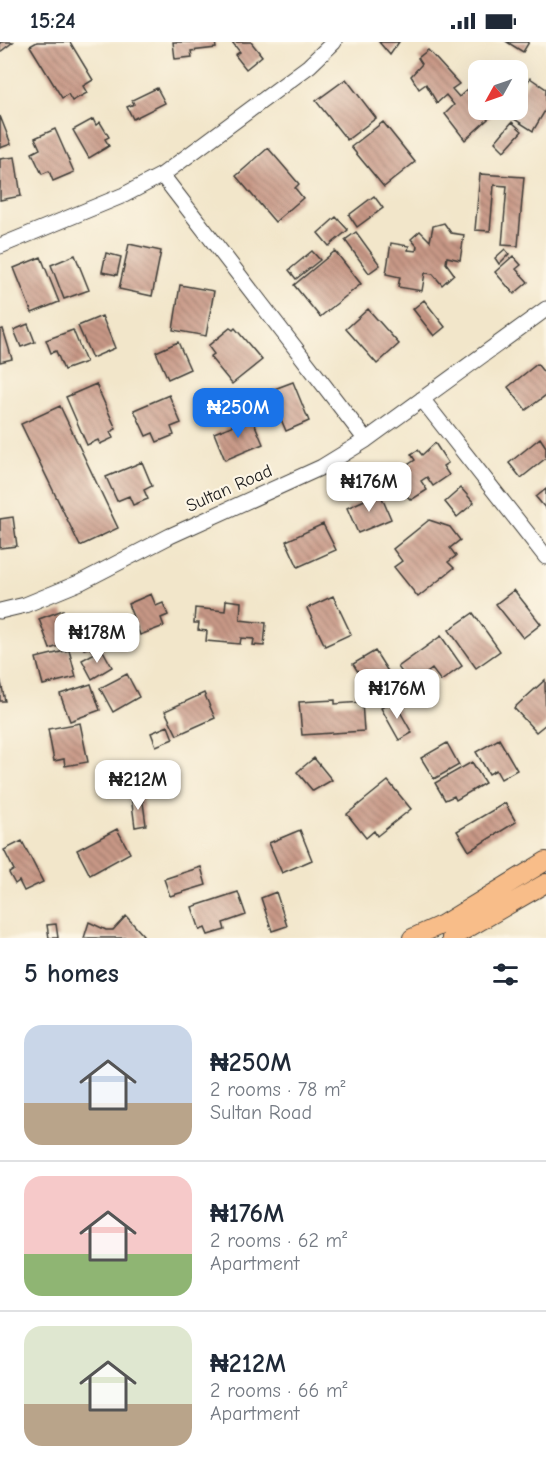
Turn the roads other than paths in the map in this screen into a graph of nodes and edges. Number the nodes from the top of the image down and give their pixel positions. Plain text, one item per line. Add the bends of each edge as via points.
1 (334, 42) edge
2 (162, 175) junction
3 (0, 246) edge
4 (546, 309) edge
5 (422, 399) junction
6 (366, 440) junction
7 (546, 557) edge
8 (0, 611) edge
9 (546, 861) edge
10 (546, 883) edge
11 (463, 935) edge
12 (412, 938) edge

1 - 2 street via 309,66
2 - 3 street via 124,195
2 - 6 street
4 - 5 street, Sultan Road
5 - 6 street, Sultan Road
5 - 7 street
6 - 8 street, Sultan Road via 322,468 170,536 81,582
9 - 12 main road via 443,924
10 - 11 main road

